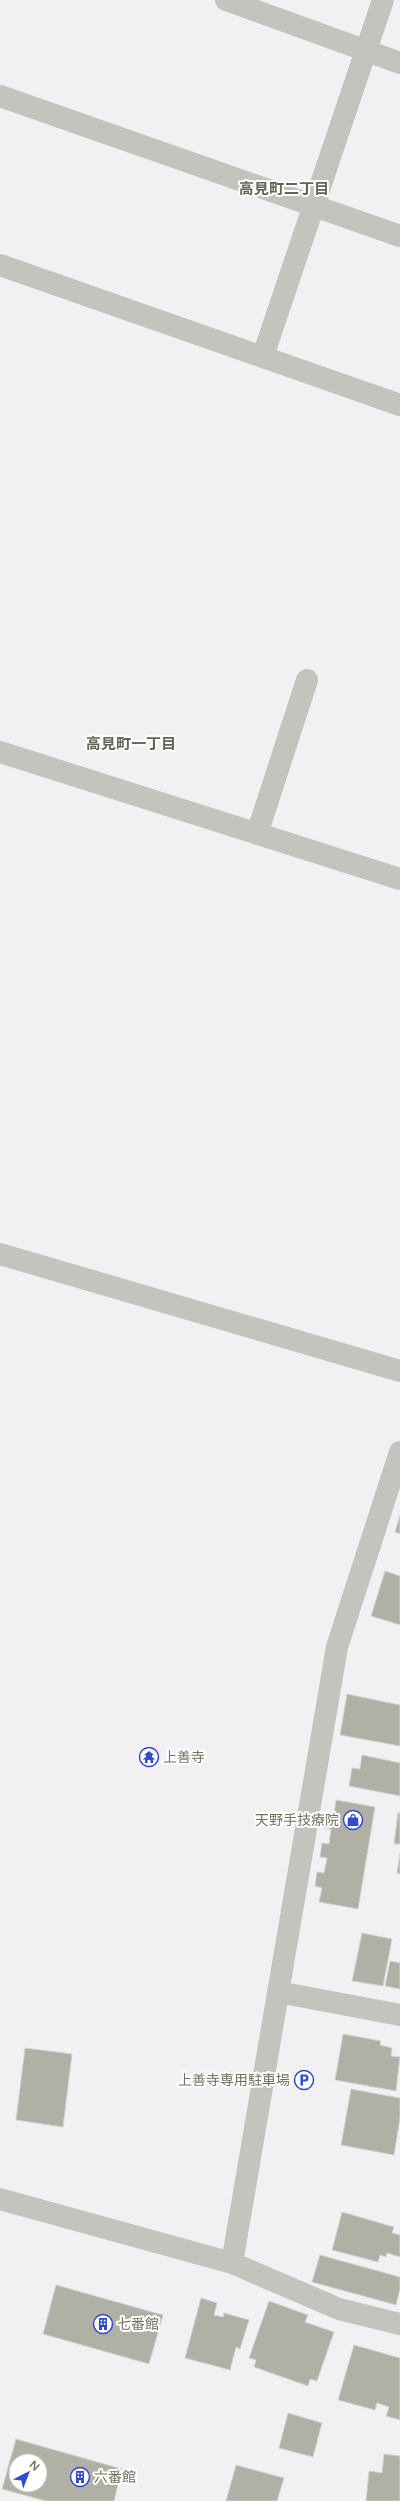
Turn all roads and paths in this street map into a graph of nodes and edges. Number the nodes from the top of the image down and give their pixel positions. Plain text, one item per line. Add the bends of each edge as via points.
1 (226, 0) edge
2 (383, 0) edge
3 (365, 51) junction
4 (400, 63) edge
5 (0, 96) edge
6 (313, 205) junction
7 (400, 236) edge
8 (0, 265) edge
9 (263, 356) junction
10 (400, 405) edge
11 (307, 680) dead end
12 (0, 752) edge
13 (257, 834) junction
14 (400, 879) edge
15 (0, 1254) edge
16 (400, 1371) edge
17 (400, 1452) edge
18 (278, 1992) junction
19 (400, 2015) edge
20 (0, 2199) edge
21 (232, 2263) junction
22 (400, 2324) edge

1 - 3 street
2 - 3 street
3 - 4 street
3 - 6 street
5 - 6 street
6 - 7 street
6 - 9 street
8 - 9 street
9 - 10 street
11 - 13 street
12 - 13 street
13 - 14 street
15 - 16 street
17 - 18 street via 337,1648
18 - 19 street
18 - 21 street
20 - 21 street
21 - 22 street via 339,2309

